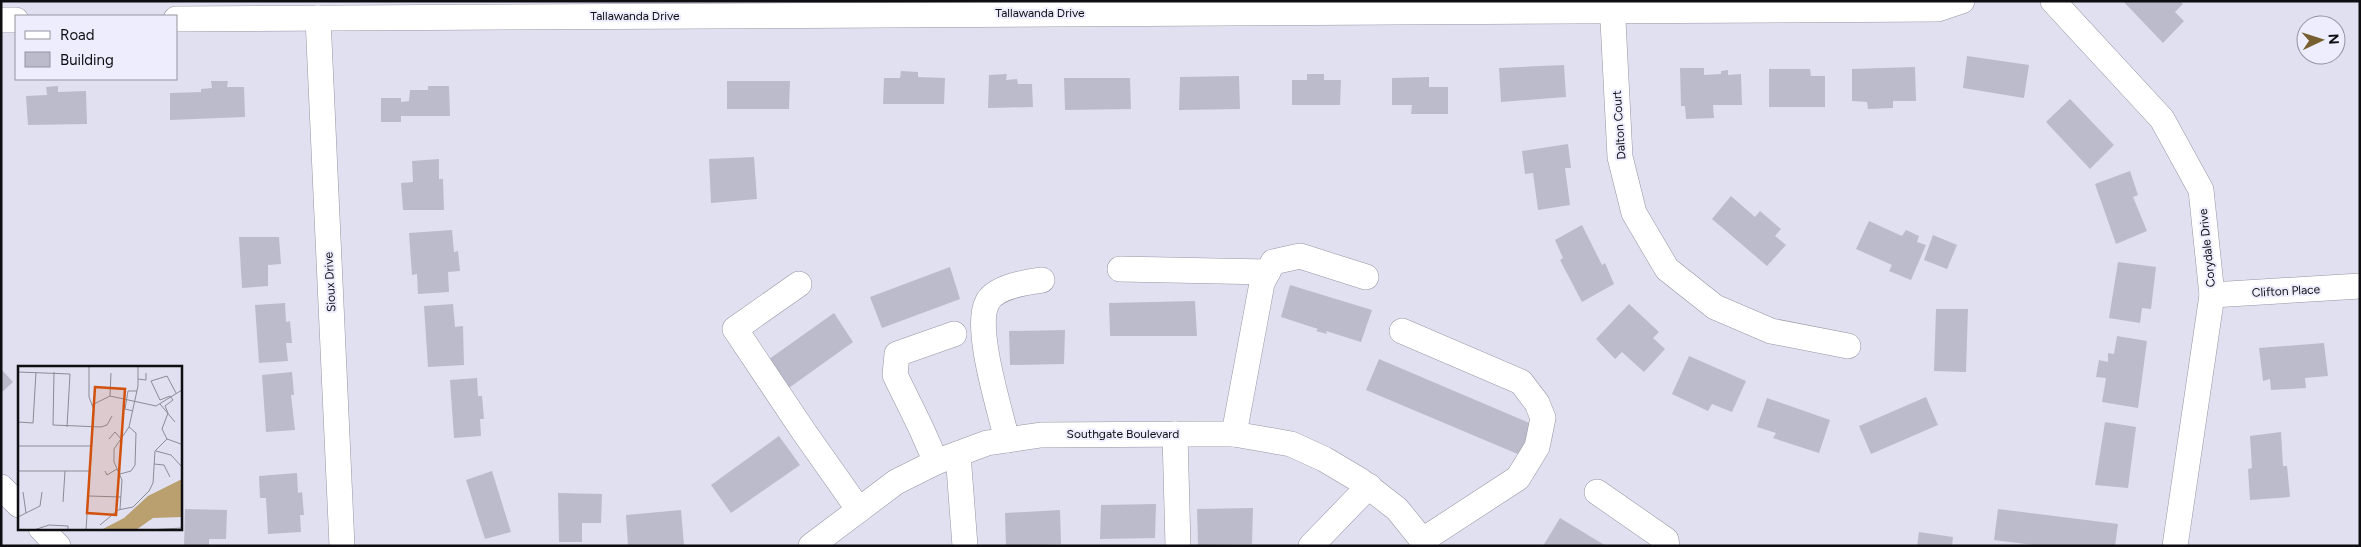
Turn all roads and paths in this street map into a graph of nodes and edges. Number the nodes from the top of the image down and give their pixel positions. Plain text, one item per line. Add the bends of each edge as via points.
1 (1962, 1) edge
2 (2053, 1) edge
3 (1247, 6) edge
4 (1612, 6) edge
5 (778, 8) edge
6 (318, 18) junction
7 (178, 19) edge
8 (1, 20) edge
9 (15, 20) edge
10 (1120, 269) dead end
11 (1268, 272) junction
12 (1366, 277) dead end
13 (1042, 280) dead end
14 (799, 284) dead end
15 (2360, 286) edge
16 (2212, 295) junction
17 (1402, 331) dead end
18 (954, 334) dead end
19 (1848, 346) dead end
20 (1175, 434) junction
21 (1234, 434) junction
22 (1007, 440) junction
23 (947, 458) junction
24 (1369, 486) junction
25 (1, 487) edge
26 (1597, 492) dead end
27 (18, 504) edge
28 (859, 510) junction
29 (43, 530) edge
30 (1425, 543) edge
31 (58, 546) edge
32 (342, 546) edge
33 (811, 546) edge
34 (965, 546) edge
35 (1178, 546) edge
36 (1311, 546) edge
37 (1667, 546) edge
38 (2175, 546) edge

1 - 4 street, Tallawanda Drive via 1938,8
2 - 16 street, Corydale Drive via 2162,119 2201,190
3 - 4 street, Tallawanda Drive
3 - 5 street, Tallawanda Drive
4 - 19 street, Dalton Court via 1620,157 1634,213 1667,269 1715,307 1771,331
5 - 6 street, Tallawanda Drive
6 - 7 street, Tallawanda Drive
6 - 32 street, Sioux Drive
8 - 9 street
10 - 11 street
11 - 12 street via 1274,262 1300,256
11 - 21 street via 1262,283
13 - 22 street via 1002,290 987,302 983,319 985,345
14 - 28 street via 735,329
15 - 16 street, Clifton Place
16 - 38 street, Corydale Drive
17 - 30 street via 1521,382 1537,403 1543,418 1537,446 1518,478
18 - 23 street via 897,354 895,375 921,428
20 - 21 street, Southgate Boulevard
20 - 22 street, Southgate Boulevard via 1041,435
20 - 35 street
21 - 24 street, Southgate Boulevard via 1291,444
22 - 23 street, Southgate Boulevard via 986,443
23 - 28 street, Southgate Boulevard via 896,482
23 - 34 street
24 - 30 street, Southgate Boulevard via 1397,509
24 - 36 street
25 - 27 street
26 - 37 street via 1666,540
28 - 33 street, Southgate Boulevard
29 - 31 street

